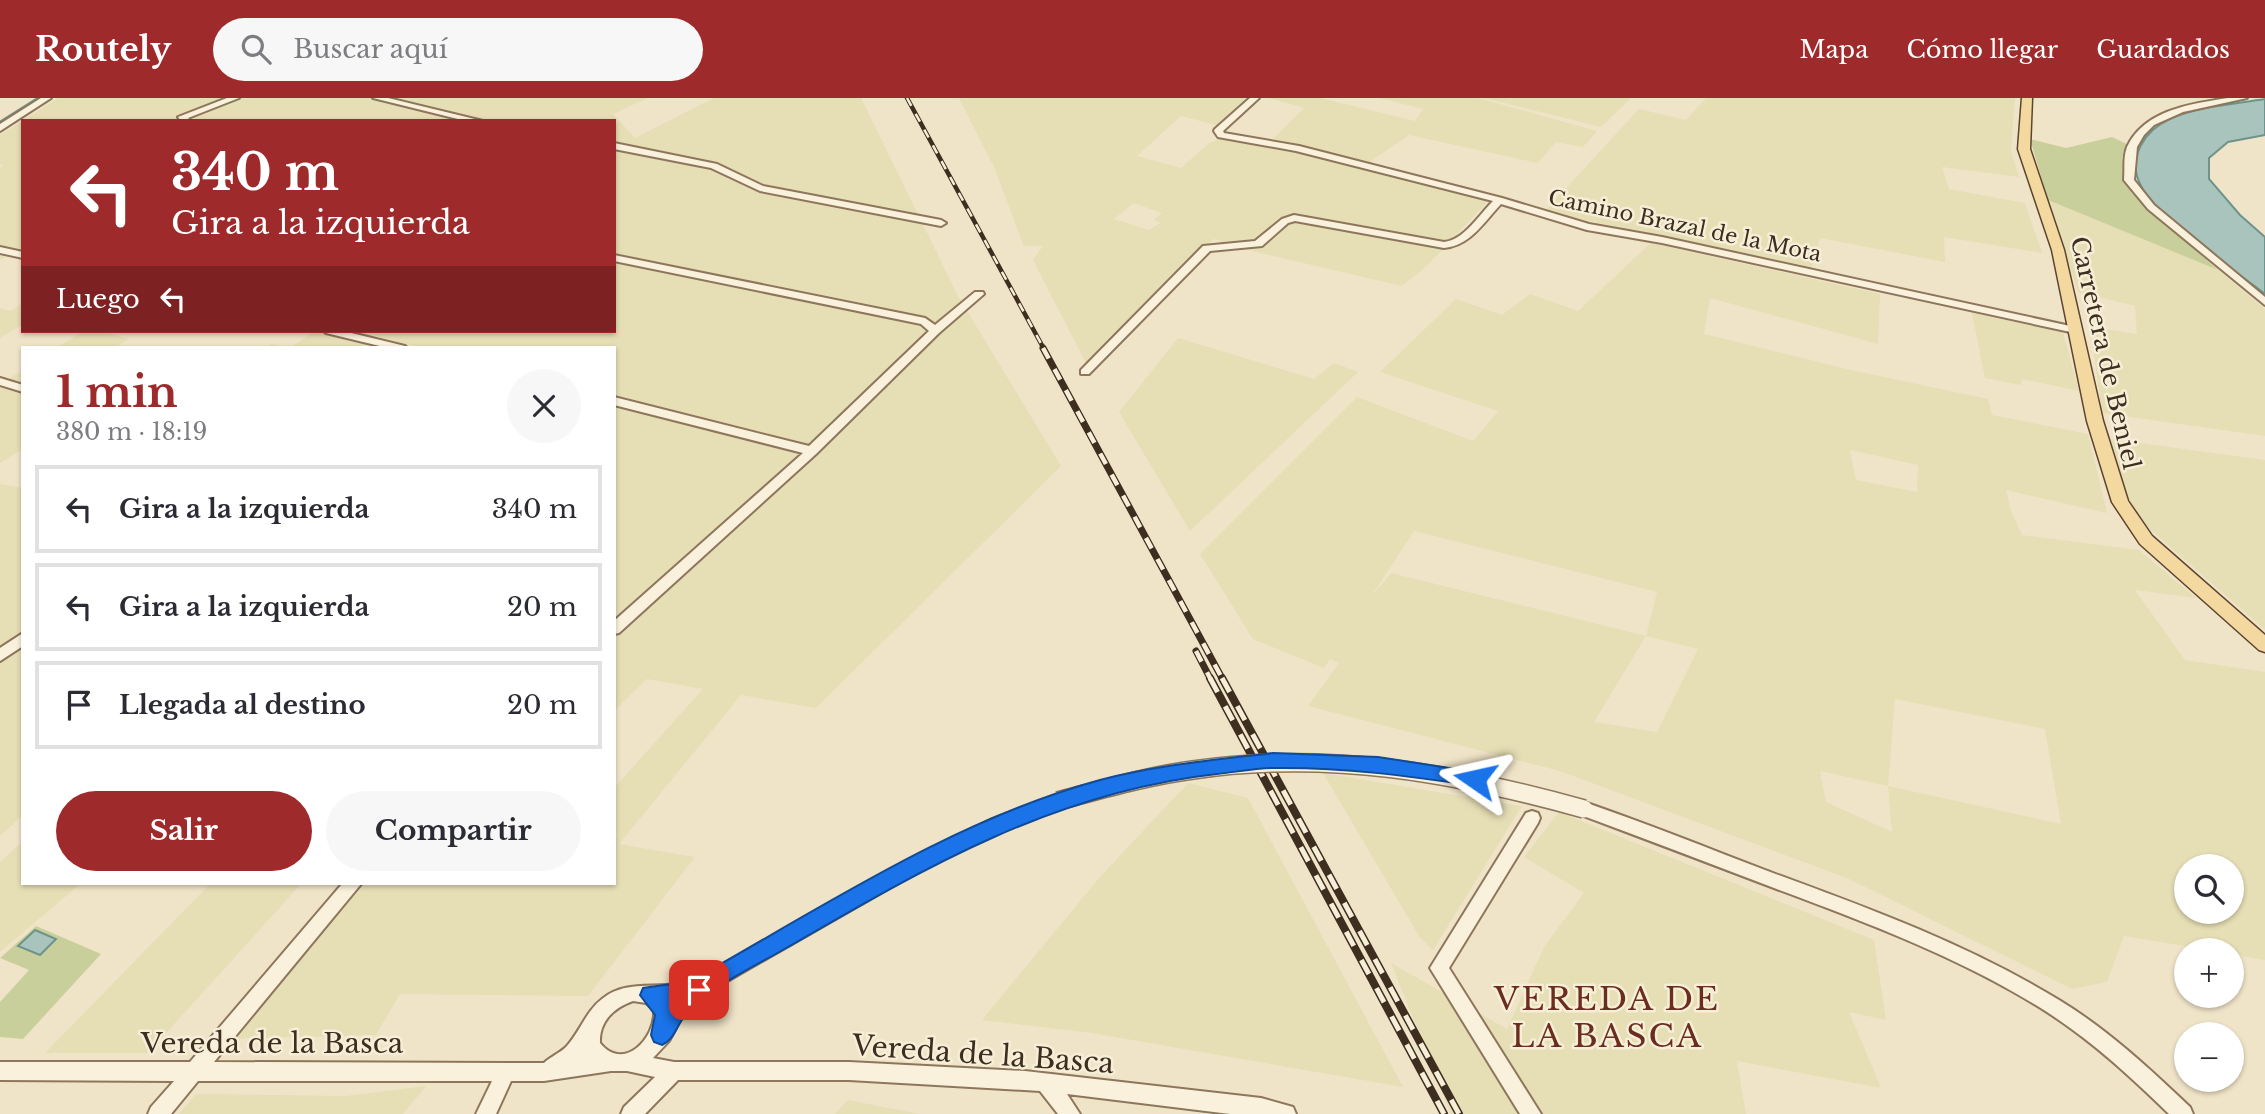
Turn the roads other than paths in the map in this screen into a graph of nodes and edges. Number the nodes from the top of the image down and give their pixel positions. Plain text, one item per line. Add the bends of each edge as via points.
1 (47, 98) edge
2 (234, 98) edge
3 (377, 98) edge
4 (1255, 98) edge
5 (2027, 98) edge
6 (2244, 98) edge
7 (184, 119) edge
8 (470, 119) edge
9 (0, 128) edge
10 (616, 146) edge
11 (1499, 200) junction
12 (941, 223) dead end
13 (0, 250) edge
14 (21, 255) edge
15 (616, 258) edge
16 (979, 294) dead end
17 (2265, 302) edge
18 (2075, 330) junction
19 (935, 331) junction
20 (338, 333) edge
21 (393, 346) edge
22 (1085, 372) dead end
23 (0, 381) edge
24 (21, 387) edge
25 (616, 401) edge
26 (811, 450) junction
27 (616, 627) edge
28 (21, 640) edge
29 (2265, 645) edge
30 (0, 656) edge
31 (1532, 818) dead end
32 (351, 885) edge
33 (711, 981) junction
34 (650, 995) junction
35 (590, 1031) junction
36 (659, 1039) junction
37 (619, 1062) junction
38 (196, 1070) junction
39 (0, 1071) edge
40 (674, 1071) junction
41 (506, 1072) junction
42 (544, 1072) junction
43 (1046, 1084) junction
44 (158, 1114) edge
45 (486, 1114) edge
46 (631, 1114) edge
47 (1070, 1114) edge
48 (1286, 1114) edge
49 (1531, 1114) edge
50 (2183, 1114) edge

1 - 9 street
2 - 7 street
3 - 8 street
4 - 11 street, Camino Brazal de la Mota via 1218,131 1221,135 1296,148
5 - 18 main road, Carretera de Beniel via 2024,149 2058,250
6 - 17 street via 2183,109 2146,126 2131,149 2129,180 2151,208
10 - 12 street via 714,166 760,188
11 - 18 street, Camino Brazal de la Mota via 1587,227
11 - 22 street via 1455,244 1294,218 1285,220 1258,244 1208,248
13 - 14 street
15 - 19 street via 925,321
16 - 19 street
18 - 29 main road, Carretera de Beniel via 2101,444 2125,514 2146,540
19 - 26 street
20 - 21 street
23 - 24 street
25 - 26 street
26 - 27 street
28 - 30 street
31 - 49 street via 1439,968
32 - 38 street
33 - 34 street via 679,992
33 - 36 street via 676,1011
33 - 50 street, bridge via 922,861 1058,801 1182,771 1259,761 1378,765 1455,775 1584,809 1982,964 2105,1042
34 - 35 street via 633,993 615,999
34 - 36 street via 666,1015
35 - 37 street via 594,1052
35 - 42 street via 571,1055
36 - 37 street via 647,1052
36 - 40 street via 664,1061
37 - 40 street, Vereda de la Basca
37 - 42 street, Vereda de la Basca
38 - 39 street, Vereda de la Basca
38 - 41 street, Vereda de la Basca
38 - 44 street
40 - 43 street, Vereda de la Basca via 849,1071
40 - 46 street
41 - 42 street, Vereda de la Basca
41 - 45 street
43 - 47 street
43 - 48 street, Vereda de la Basca

